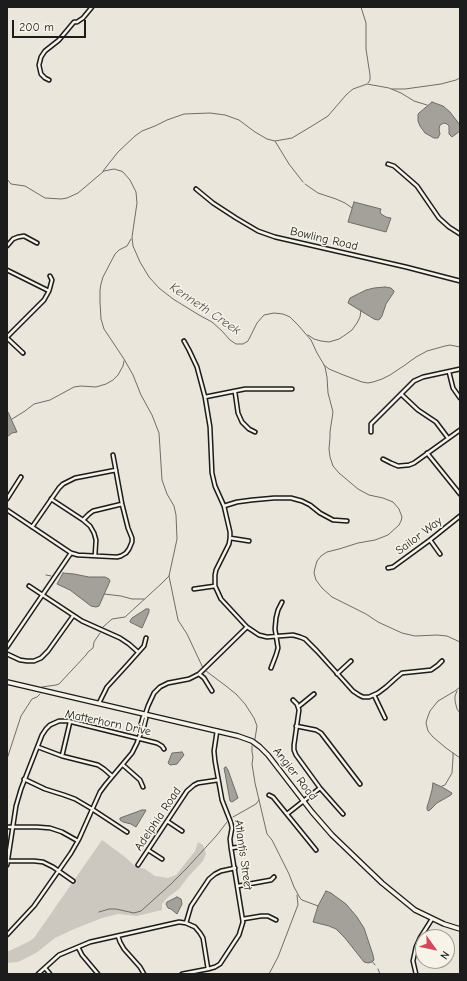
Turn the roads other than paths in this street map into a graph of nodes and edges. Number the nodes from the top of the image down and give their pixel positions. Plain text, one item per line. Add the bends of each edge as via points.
1 (92, 7) edge
2 (49, 80) dead end
3 (388, 164) dead end
4 (196, 189) dead end
5 (460, 234) edge
6 (37, 243) dead end
7 (7, 246) edge
8 (7, 270) edge
9 (50, 276) dead end
10 (460, 280) edge
11 (49, 291) junction
12 (7, 337) edge
13 (184, 341) dead end
14 (23, 353) dead end
15 (460, 369) edge
16 (449, 372) junction
17 (292, 389) dead end
18 (235, 392) junction
19 (401, 394) junction
20 (205, 397) junction
21 (460, 398) edge
22 (460, 430) edge
23 (255, 432) dead end
24 (371, 432) dead end
25 (448, 438) junction
26 (427, 453) junction
27 (113, 455) dead end
28 (383, 459) dead end
29 (116, 470) junction
30 (21, 477) dead end
31 (460, 494) edge
32 (7, 499) edge
33 (51, 499) junction
34 (122, 504) junction
35 (224, 506) junction
36 (7, 510) edge
37 (460, 516) edge
38 (83, 520) junction
39 (347, 521) dead end
40 (32, 527) junction
41 (230, 538) junction
42 (430, 540) junction
43 (249, 541) dead end
44 (71, 553) junction
45 (440, 554) dead end
46 (95, 556) junction
47 (388, 568) dead end
48 (28, 586) dead end
49 (215, 586) junction
50 (194, 589) dead end
51 (43, 595) junction
52 (282, 602) dead end
53 (73, 616) junction
54 (247, 627) junction
55 (276, 637) junction
56 (146, 638) dead end
57 (7, 647) edge
58 (138, 652) junction
59 (7, 654) edge
60 (351, 661) dead end
61 (442, 661) dead end
62 (270, 668) dead end
63 (199, 674) junction
64 (337, 674) junction
65 (7, 682) edge
66 (212, 691) dead end
67 (314, 694) dead end
68 (374, 695) junction
69 (293, 700) dead end
70 (99, 704) junction
71 (298, 707) junction
72 (146, 715) junction
73 (385, 718) dead end
74 (70, 722) junction
75 (296, 726) junction
76 (217, 731) junction
77 (139, 739) junction
78 (38, 746) junction
79 (164, 749) dead end
80 (62, 756) junction
81 (123, 765) junction
82 (112, 776) junction
83 (24, 779) junction
84 (218, 780) junction
85 (360, 784) dead end
86 (143, 786) dead end
87 (320, 788) junction
88 (269, 795) dead end
89 (303, 801) junction
90 (92, 809) junction
91 (287, 814) junction
92 (342, 814) dead end
93 (167, 821) junction
94 (13, 827) junction
95 (7, 828) edge
96 (182, 831) dead end
97 (127, 832) dead end
98 (78, 841) junction
99 (231, 848) junction
100 (244, 849) dead end
101 (148, 850) junction
102 (316, 850) dead end
103 (162, 859) dead end
104 (8, 861) edge
105 (7, 865) edge
106 (138, 865) dead end
107 (235, 868) junction
108 (59, 871) junction
109 (274, 877) dead end
110 (73, 881) dead end
111 (238, 886) junction
112 (243, 919) junction
113 (432, 919) junction
114 (276, 920) dead end
115 (186, 923) junction
116 (426, 929) edge
117 (460, 929) edge
118 (8, 933) edge
119 (118, 936) junction
120 (78, 947) junction
121 (415, 952) edge
122 (45, 968) junction
123 (208, 969) junction
124 (38, 974) edge
125 (50, 974) edge
126 (98, 974) edge
127 (144, 974) edge
128 (182, 974) edge
129 (416, 974) edge

1 - 2 street via 41,57 41,74
3 - 5 street via 394,166 417,186 439,218
4 - 10 street, Bowling Road via 236,218 274,237
6 - 7 street via 24,236 13,239
8 - 11 street
9 - 11 street via 52,280
11 - 12 street
12 - 14 street
13 - 20 street via 197,367
15 - 16 street
16 - 19 street via 414,381
16 - 21 street via 453,388
17 - 18 street via 245,389
18 - 20 street
18 - 23 street via 240,418
19 - 24 street via 371,424
19 - 25 street via 436,422
20 - 35 street via 210,427 212,472
22 - 25 street
25 - 26 street
26 - 28 street via 409,466 398,466
26 - 31 street
27 - 29 street
29 - 33 street via 67,481 58,488
29 - 34 street
30 - 32 street
33 - 38 street
33 - 40 street
34 - 38 street via 93,511
34 - 46 street via 132,538 129,549 117,557
35 - 39 street via 252,500 291,498 302,501 333,520
35 - 41 street
36 - 40 street
37 - 42 street, Sailor Way
38 - 46 street via 94,533
40 - 44 street
41 - 43 street
41 - 49 street via 216,570
42 - 45 street
42 - 47 street, Sailor Way
44 - 46 street
44 - 51 street
48 - 51 street
49 - 50 street
49 - 54 street via 221,599
51 - 53 street
51 - 57 street
52 - 55 street via 276,618
53 - 58 street via 120,638
53 - 59 street via 39,659 27,662
54 - 55 street via 258,635
54 - 63 street
55 - 62 street via 277,652
55 - 64 street via 293,635 305,639
56 - 58 street via 145,644
58 - 70 street via 107,687
60 - 64 street
61 - 68 street via 433,670 402,673
63 - 66 street
63 - 72 street via 160,687 151,698
64 - 68 street via 359,696
65 - 70 street, Angier Road
67 - 71 street
68 - 73 street
69 - 71 street
70 - 72 street, Angier Road
71 - 75 street
72 - 76 street, Angier Road
72 - 77 street via 143,717
74 - 77 street, Matterhorn Drive
74 - 78 street, Matterhorn Drive via 59,721 50,725 43,733
74 - 80 street
75 - 85 street via 321,733
75 - 87 street via 294,750
76 - 84 street, Atlantis Street via 214,751
76 - 89 street, Angier Road via 252,741 260,747
77 - 79 street, Matterhorn Drive via 159,744
77 - 81 street
78 - 80 street
78 - 83 street, Matterhorn Drive
80 - 82 street via 98,766
81 - 82 street
81 - 86 street
82 - 90 street
83 - 90 street via 45,789 70,796
83 - 94 street, Matterhorn Drive
84 - 93 street, Adelphia Road via 198,783 190,788
84 - 99 street, Atlantis Street via 232,828
87 - 89 street
87 - 92 street
88 - 91 street
89 - 91 street
89 - 113 street, Angier Road via 332,835 371,872 410,906
90 - 97 street
90 - 98 street
91 - 102 street
93 - 96 street
93 - 101 street, Adelphia Road
94 - 95 street
94 - 98 street via 50,828
94 - 104 street, Matterhorn Drive
98 - 108 street
99 - 100 street
99 - 107 street, Atlantis Street
101 - 103 street
101 - 106 street, Adelphia Road
104 - 105 street, Matterhorn Drive
104 - 108 street via 40,862
107 - 111 street, Atlantis Street
107 - 115 street via 221,871 209,879 191,906
108 - 110 street
108 - 118 street via 34,906
109 - 111 street via 271,880
111 - 112 street, Atlantis Street
112 - 114 street via 268,916
112 - 123 street, Atlantis Street via 239,935 220,964
113 - 116 street
113 - 117 street, Angier Road
115 - 119 street via 179,922
115 - 123 street via 195,927 203,938
119 - 120 street
119 - 127 street via 124,949
120 - 122 street via 59,955
120 - 126 street
121 - 129 street
122 - 124 street
122 - 125 street
123 - 128 street

